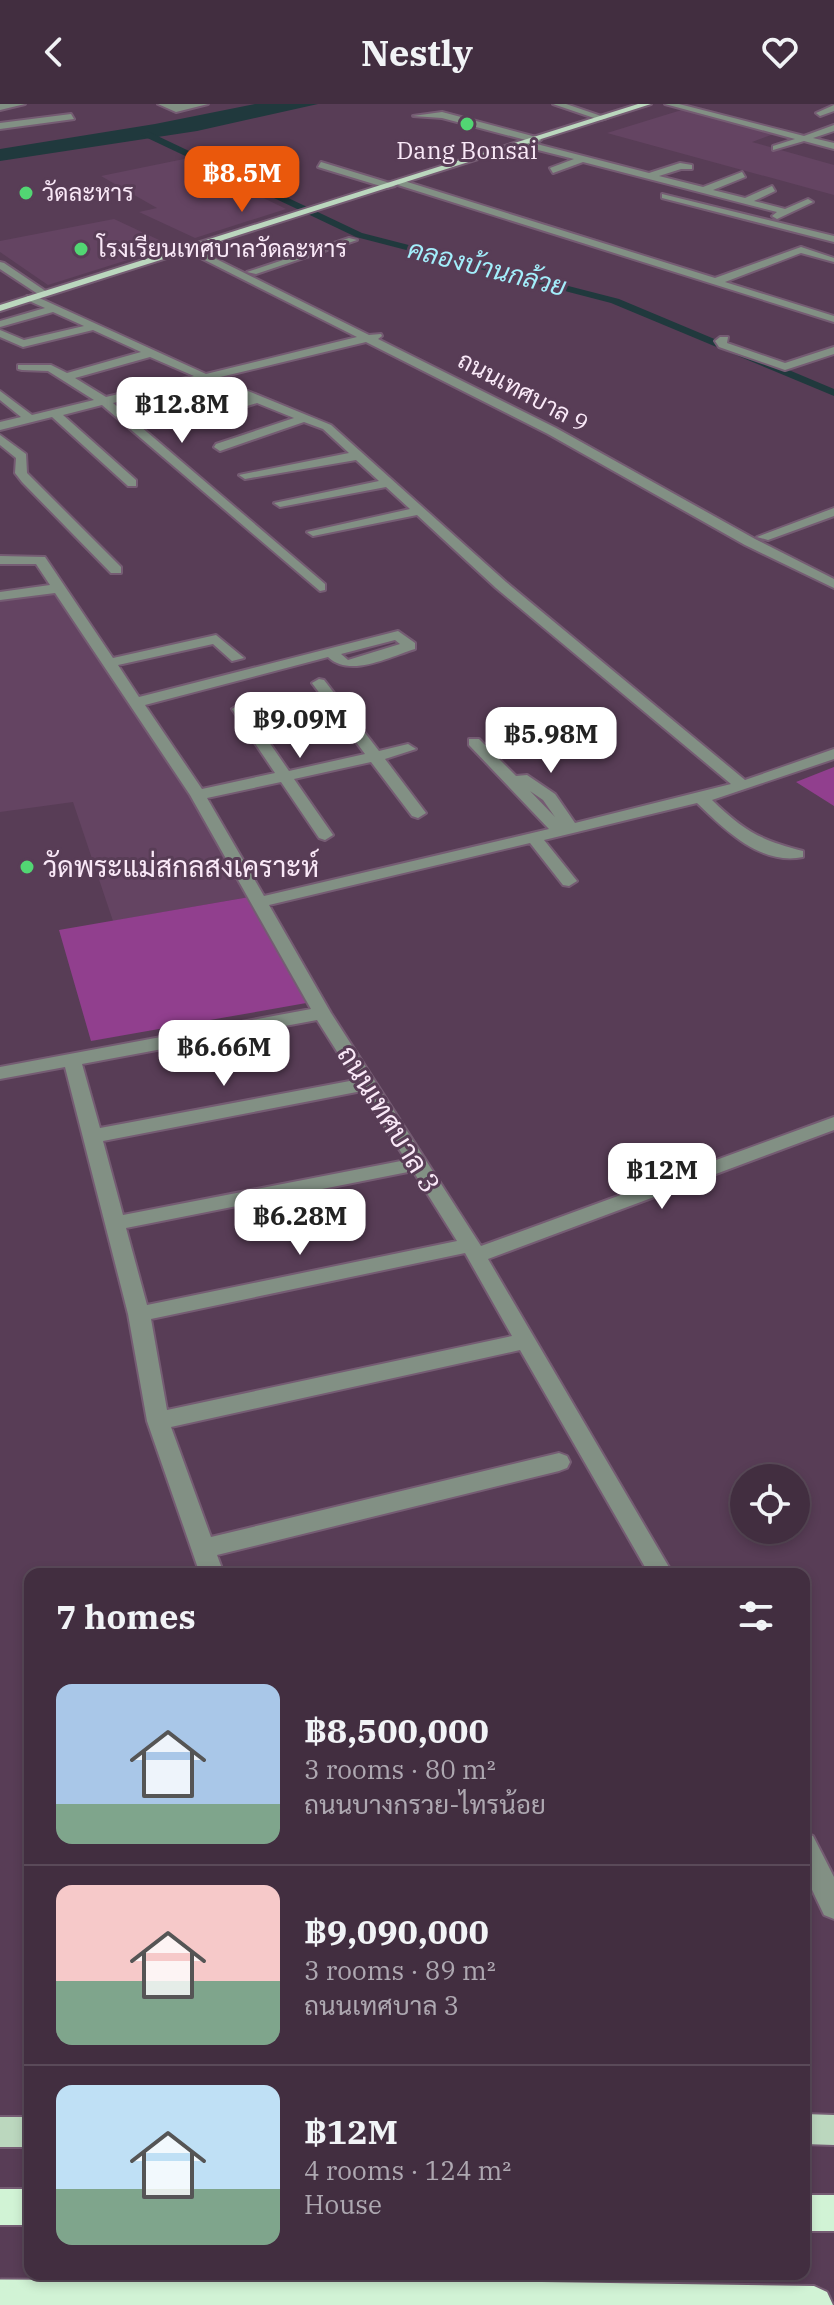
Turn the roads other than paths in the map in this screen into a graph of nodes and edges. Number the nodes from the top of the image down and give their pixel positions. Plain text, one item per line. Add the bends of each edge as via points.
1 (21, 104) edge
2 (162, 104) edge
3 (204, 104) edge
4 (443, 104) edge
5 (557, 104) edge
6 (647, 104) edge
7 (669, 104) edge
8 (0, 107) edge
9 (834, 108) edge
10 (820, 113) dead end
11 (417, 116) dead end
12 (447, 116) junction
13 (71, 117) dead end
14 (603, 118) junction
15 (0, 126) edge
16 (834, 128) edge
17 (559, 132) junction
18 (805, 137) junction
19 (523, 140) junction
20 (834, 146) edge
21 (776, 148) dead end
22 (583, 159) junction
23 (321, 165) dead end
24 (689, 167) dead end
25 (553, 170) dead end
26 (631, 171) junction
27 (742, 175) dead end
28 (650, 176) junction
29 (610, 178) dead end
30 (395, 184) junction
31 (772, 189) dead end
32 (704, 190) junction
33 (665, 196) dead end
34 (746, 201) junction
35 (808, 202) dead end
36 (787, 212) junction
37 (766, 221) junction
38 (834, 223) edge
39 (813, 233) junction
40 (834, 239) edge
41 (352, 240) dead end
42 (192, 247) junction
43 (831, 260) dead end
44 (0, 265) edge
45 (252, 272) junction
46 (715, 282) junction
47 (38, 296) junction
48 (0, 308) edge
49 (53, 309) junction
50 (31, 315) junction
51 (834, 319) edge
52 (0, 324) edge
53 (93, 327) junction
54 (0, 333) edge
55 (65, 335) junction
56 (377, 336) junction
57 (724, 339) dead end
58 (834, 350) edge
59 (151, 353) junction
60 (22, 367) dead end
61 (66, 377) junction
62 (204, 377) junction
63 (0, 394) edge
64 (256, 399) junction
65 (104, 401) junction
66 (54, 413) junction
67 (29, 418) junction
68 (304, 418) junction
69 (185, 424) dead end
70 (0, 426) edge
71 (0, 439) edge
72 (220, 447) dead end
73 (361, 455) junction
74 (245, 475) dead end
75 (132, 483) dead end
76 (388, 483) junction
77 (280, 503) dead end
78 (419, 511) junction
79 (834, 512) edge
80 (313, 532) dead end
81 (763, 537) junction
82 (0, 560) edge
83 (116, 570) dead end
84 (834, 572) edge
85 (834, 584) edge
86 (320, 587) dead end
87 (60, 588) junction
88 (0, 596) edge
89 (329, 651) dead end
90 (237, 658) dead end
91 (110, 663) junction
92 (319, 683) dead end
93 (137, 702) junction
94 (239, 709) dead end
95 (474, 742) dead end
96 (408, 749) dead end
97 (494, 749) dead end
98 (834, 754) edge
99 (375, 756) junction
100 (287, 776) junction
101 (743, 786) junction
102 (198, 795) junction
103 (701, 798) junction
104 (418, 813) dead end
105 (566, 830) junction
106 (325, 835) dead end
107 (534, 838) junction
108 (797, 854) dead end
109 (569, 881) dead end
110 (259, 902) junction
111 (322, 1013) junction
112 (72, 1060) junction
113 (0, 1073) edge
114 (365, 1084) junction
115 (834, 1123) edge
116 (93, 1136) junction
117 (417, 1164) junction
118 (116, 1223) junction
119 (472, 1251) junction
120 (139, 1314) junction
121 (525, 1341) junction
122 (158, 1421) junction
123 (559, 1462) dead end
124 (203, 1549) junction
125 (210, 1568) edge
126 (657, 1568) edge
127 (810, 1857) edge
128 (834, 1906) edge
129 (810, 2129) edge
130 (834, 2130) edge
131 (0, 2132) edge
132 (24, 2132) edge
133 (0, 2207) edge
134 (24, 2207) edge
135 (810, 2213) edge
136 (834, 2213) edge
137 (76, 2280) edge
138 (0, 2296) edge
139 (83, 2305) edge
140 (814, 2305) edge

1 - 8 street
2 - 3 street via 176,109
4 - 12 street via 460,111
5 - 14 street
6 - 14 main road
7 - 18 street
9 - 10 street
11 - 12 street
12 - 19 street
13 - 15 street
14 - 17 main road
16 - 18 street
17 - 19 main road
17 - 19 street via 540,128
18 - 20 street
18 - 21 street
19 - 22 street
19 - 30 main road
22 - 25 street
22 - 26 street
23 - 30 street
24 - 28 street
26 - 28 street
26 - 29 street
27 - 32 street
28 - 32 street
30 - 42 main road
30 - 46 street
31 - 34 street
32 - 34 street
33 - 37 street
34 - 36 street
35 - 36 street
36 - 37 street
37 - 39 street
38 - 39 street
39 - 40 street
41 - 45 street
42 - 45 street, ถนนเทศบาล 9
42 - 47 main road
42 - 56 street, ถนนเทศบาล 9
43 - 46 street via 801,250
44 - 47 street
45 - 56 street, ถนนเทศบาล 9
46 - 51 street
47 - 48 main road
47 - 49 street
49 - 50 street
49 - 53 street
50 - 52 street
50 - 55 street
53 - 55 street
53 - 59 street
54 - 55 street via 23,344
56 - 62 street
56 - 81 street, ถนนเทศบาล 9 via 563,426
56 - 85 street, ถนนเทศบาล 9
57 - 58 street via 723,345 785,367
59 - 61 street
59 - 62 street
60 - 61 street via 44,366
61 - 65 street
62 - 64 street
62 - 65 street
63 - 67 street
64 - 68 street
64 - 69 street
65 - 66 street
65 - 86 street
66 - 67 street
66 - 75 street
67 - 70 street
68 - 72 street
68 - 73 street via 327,427
71 - 83 street via 22,457 26,479
73 - 74 street
73 - 76 street
76 - 77 street
76 - 78 street
78 - 80 street
78 - 101 street
79 - 81 street
81 - 84 street, ถนนเทศบาล 9
82 - 87 street, ถนนเทศบาล 3 via 40,560
87 - 88 street
87 - 91 street, ถนนเทศบาล 3
89 - 93 street
90 - 91 street via 216,639
91 - 93 street, ถนนเทศบาล 3
92 - 99 street
93 - 102 street, ถนนเทศบาล 3
94 - 100 street
95 - 105 street
96 - 99 street
97 - 105 street via 549,797
98 - 101 street
99 - 100 street
99 - 104 street
100 - 102 street
100 - 106 street
101 - 103 street
102 - 110 street, ถนนเทศบาล 3
103 - 105 street
103 - 108 street via 746,841
105 - 107 street
107 - 109 street
107 - 110 street
110 - 111 street, ถนนเทศบาล 3
111 - 112 street
111 - 114 street, ถนนเทศบาล 3
112 - 113 street
112 - 116 street
114 - 116 street
114 - 117 street, ถนนเทศบาล 3
115 - 119 street
116 - 118 street
117 - 118 street
117 - 119 street, ถนนเทศบาล 3
118 - 120 street
119 - 120 street
119 - 121 street, ถนนเทศบาล 3
120 - 122 street
121 - 122 street
121 - 126 street, ถนนเทศบาล 3
122 - 124 street
123 - 124 street
124 - 125 street
127 - 128 street
129 - 130 main road
131 - 132 main road
133 - 134 highway
135 - 136 highway
137 - 139 main road
138 - 140 highway, bridge

